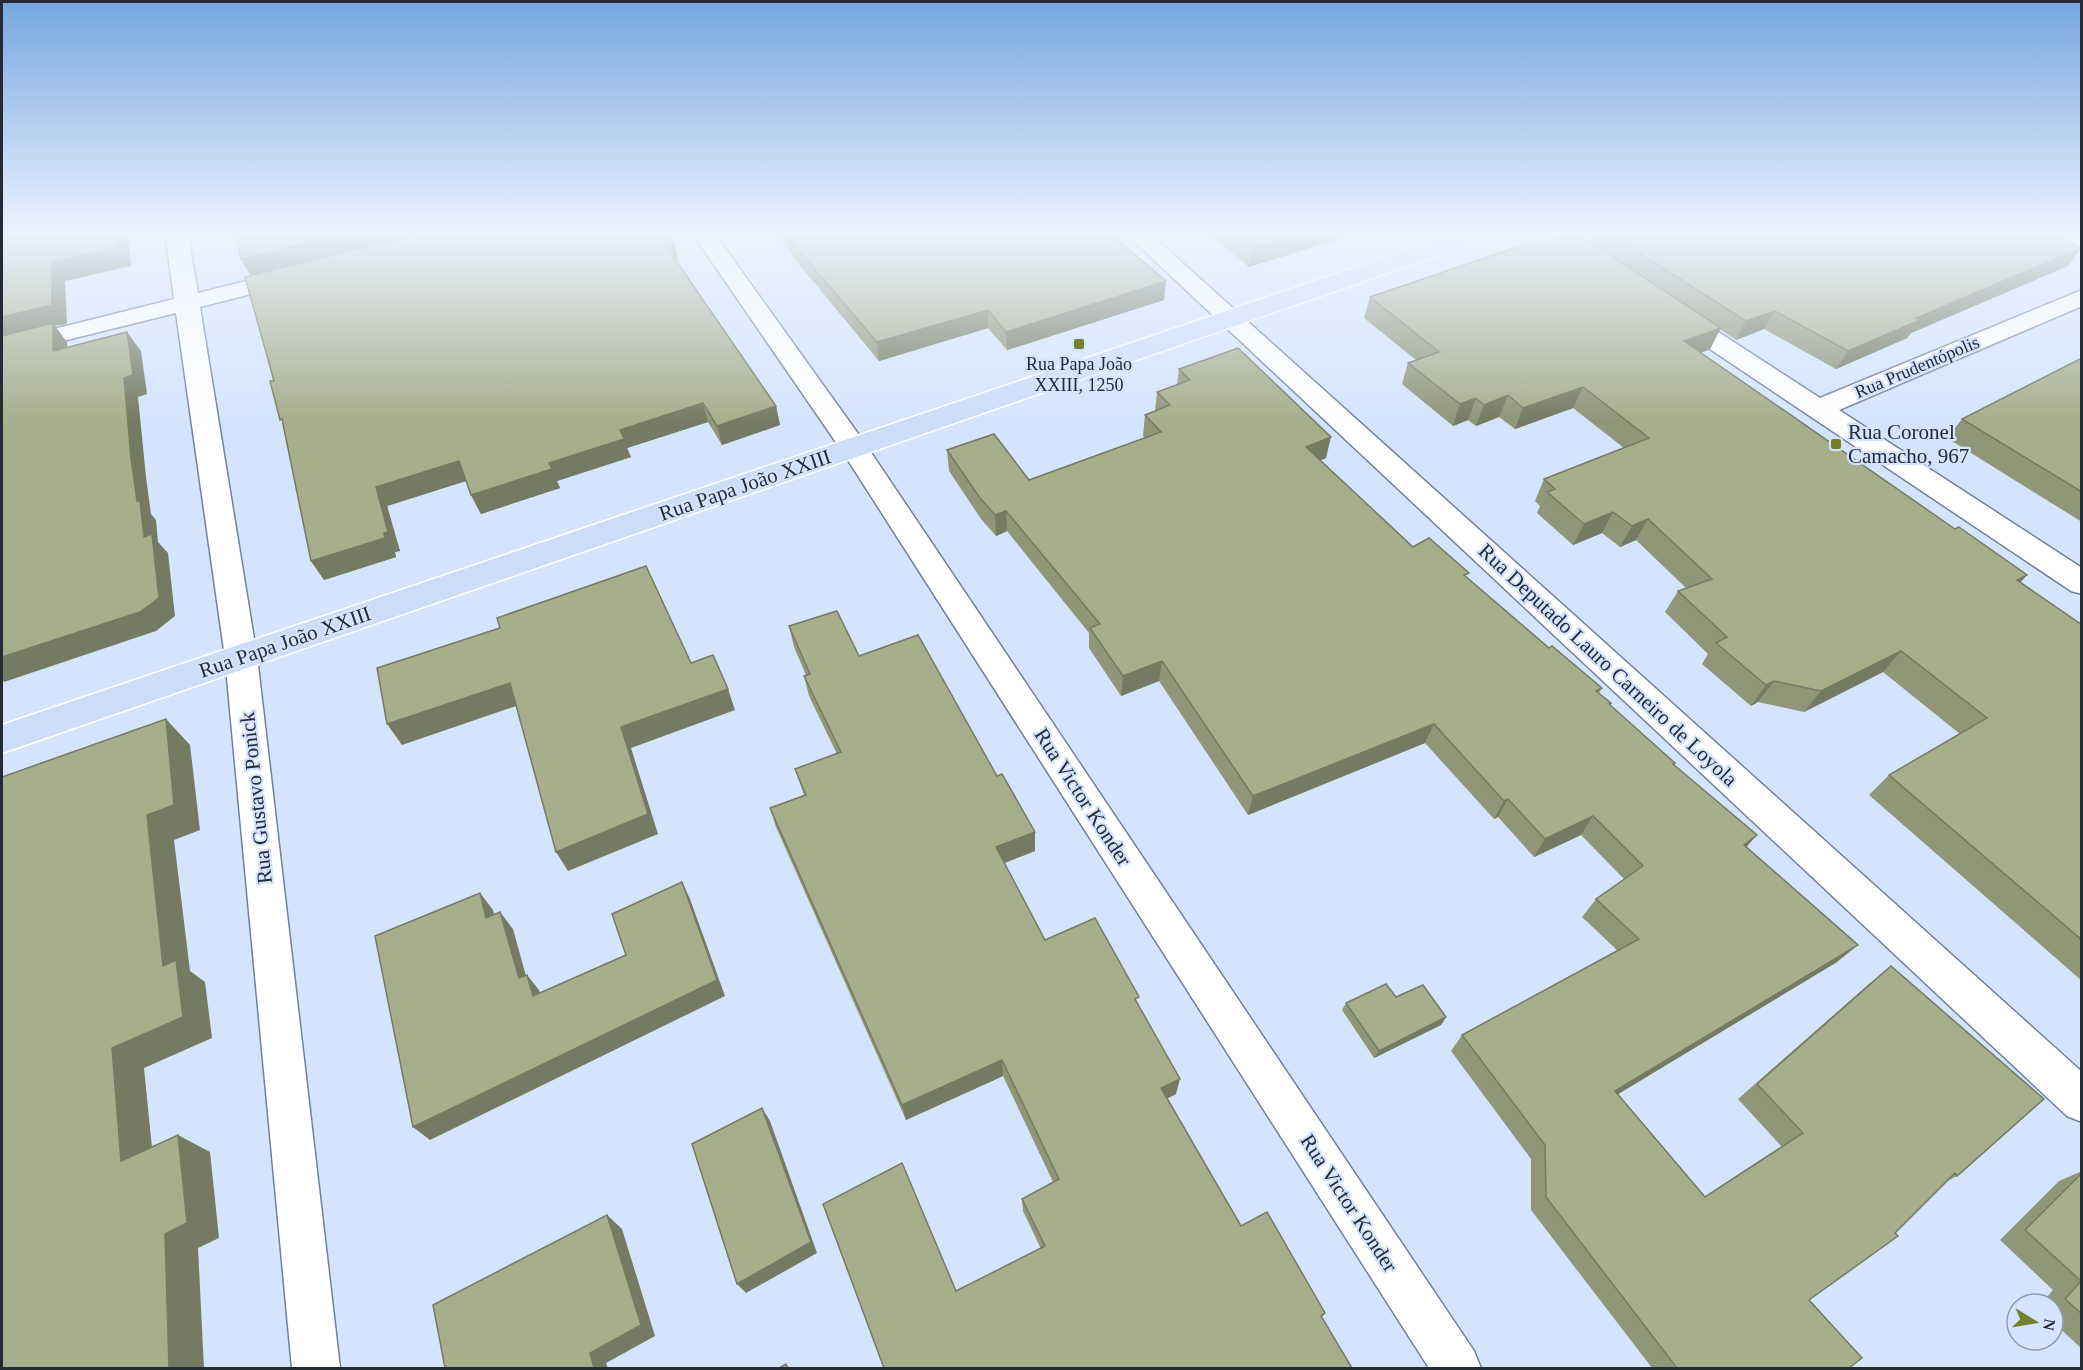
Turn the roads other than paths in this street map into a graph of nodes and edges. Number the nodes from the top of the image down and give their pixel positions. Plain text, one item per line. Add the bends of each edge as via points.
1 (186, 294) edge
2 (223, 294) edge
3 (746, 294) edge
4 (1204, 294) edge
5 (1302, 294) edge
6 (2082, 297) edge
7 (187, 303) junction
8 (1658, 303) edge
9 (1231, 318) junction
10 (2, 349) edge
11 (1818, 409) junction
12 (854, 448) junction
13 (2082, 583) edge
14 (241, 657) junction
15 (2, 739) edge
16 (2082, 1101) edge
17 (316, 1368) edge
18 (1456, 1368) edge

1 - 7 street, Rua Gustavo Ponick
2 - 7 street
3 - 12 street, Rua Victor Konder
4 - 9 street, Rua Deputado Lauro Carneiro de Loyola
5 - 9 main road, Rua Papa João XXIII
6 - 11 street, Rua Prudentópolis
7 - 10 street
7 - 14 street, Rua Gustavo Ponick
8 - 11 street
9 - 12 main road, Rua Papa João XXIII
9 - 16 street, Rua Deputado Lauro Carneiro de Loyola
11 - 13 street
12 - 14 main road, Rua Papa João XXIII
12 - 18 street, Rua Victor Konder
14 - 15 main road, Rua Papa João XXIII
14 - 17 street, Rua Gustavo Ponick

